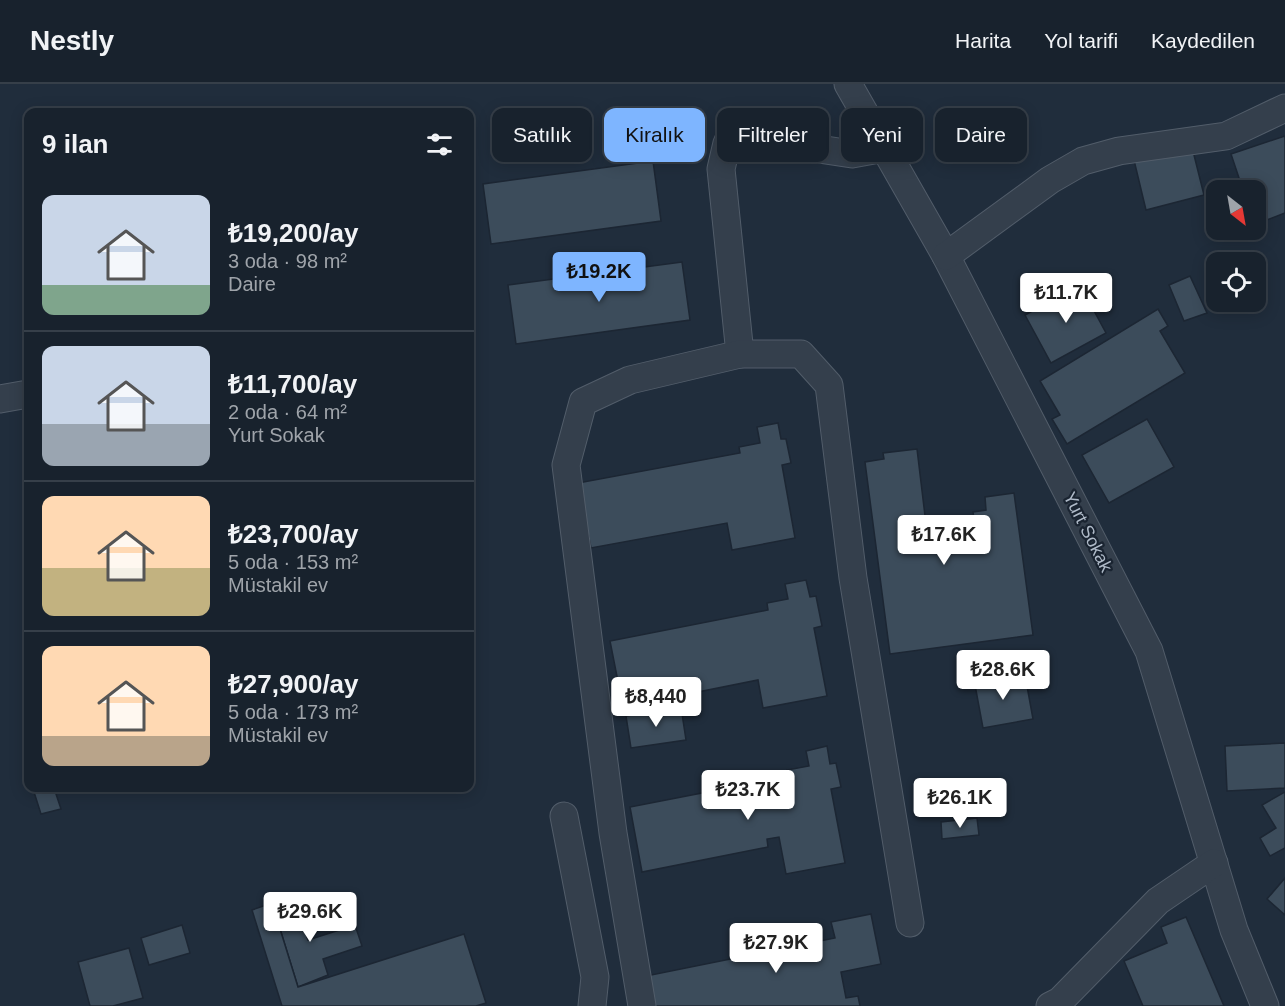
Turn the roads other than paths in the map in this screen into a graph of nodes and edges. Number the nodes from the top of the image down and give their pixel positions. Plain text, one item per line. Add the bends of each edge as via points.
1 (849, 84) edge
2 (862, 108) edge
3 (1285, 108) edge
4 (841, 152) edge
5 (893, 162) edge
6 (946, 256) junction
7 (740, 354) junction
8 (24, 395) edge
9 (0, 399) edge
10 (564, 816) dead end
11 (1214, 863) junction
12 (910, 923) dead end
13 (592, 1006) edge
14 (642, 1006) edge
15 (1050, 1006) edge
16 (1265, 1006) edge

1 - 2 street, Yurt Sokak
3 - 6 street via 1226,136 1119,151 1083,161 1050,180
4 - 7 street via 759,140 727,143 721,169
5 - 6 street, Yurt Sokak
6 - 11 street, Yurt Sokak via 1149,651
7 - 12 street via 801,354 829,385 853,578
7 - 14 street via 630,380 583,402 566,465 613,833
8 - 9 street
10 - 13 street via 596,977
11 - 15 street via 1158,901 1060,1001
11 - 16 street, Yurt Sokak via 1234,930

